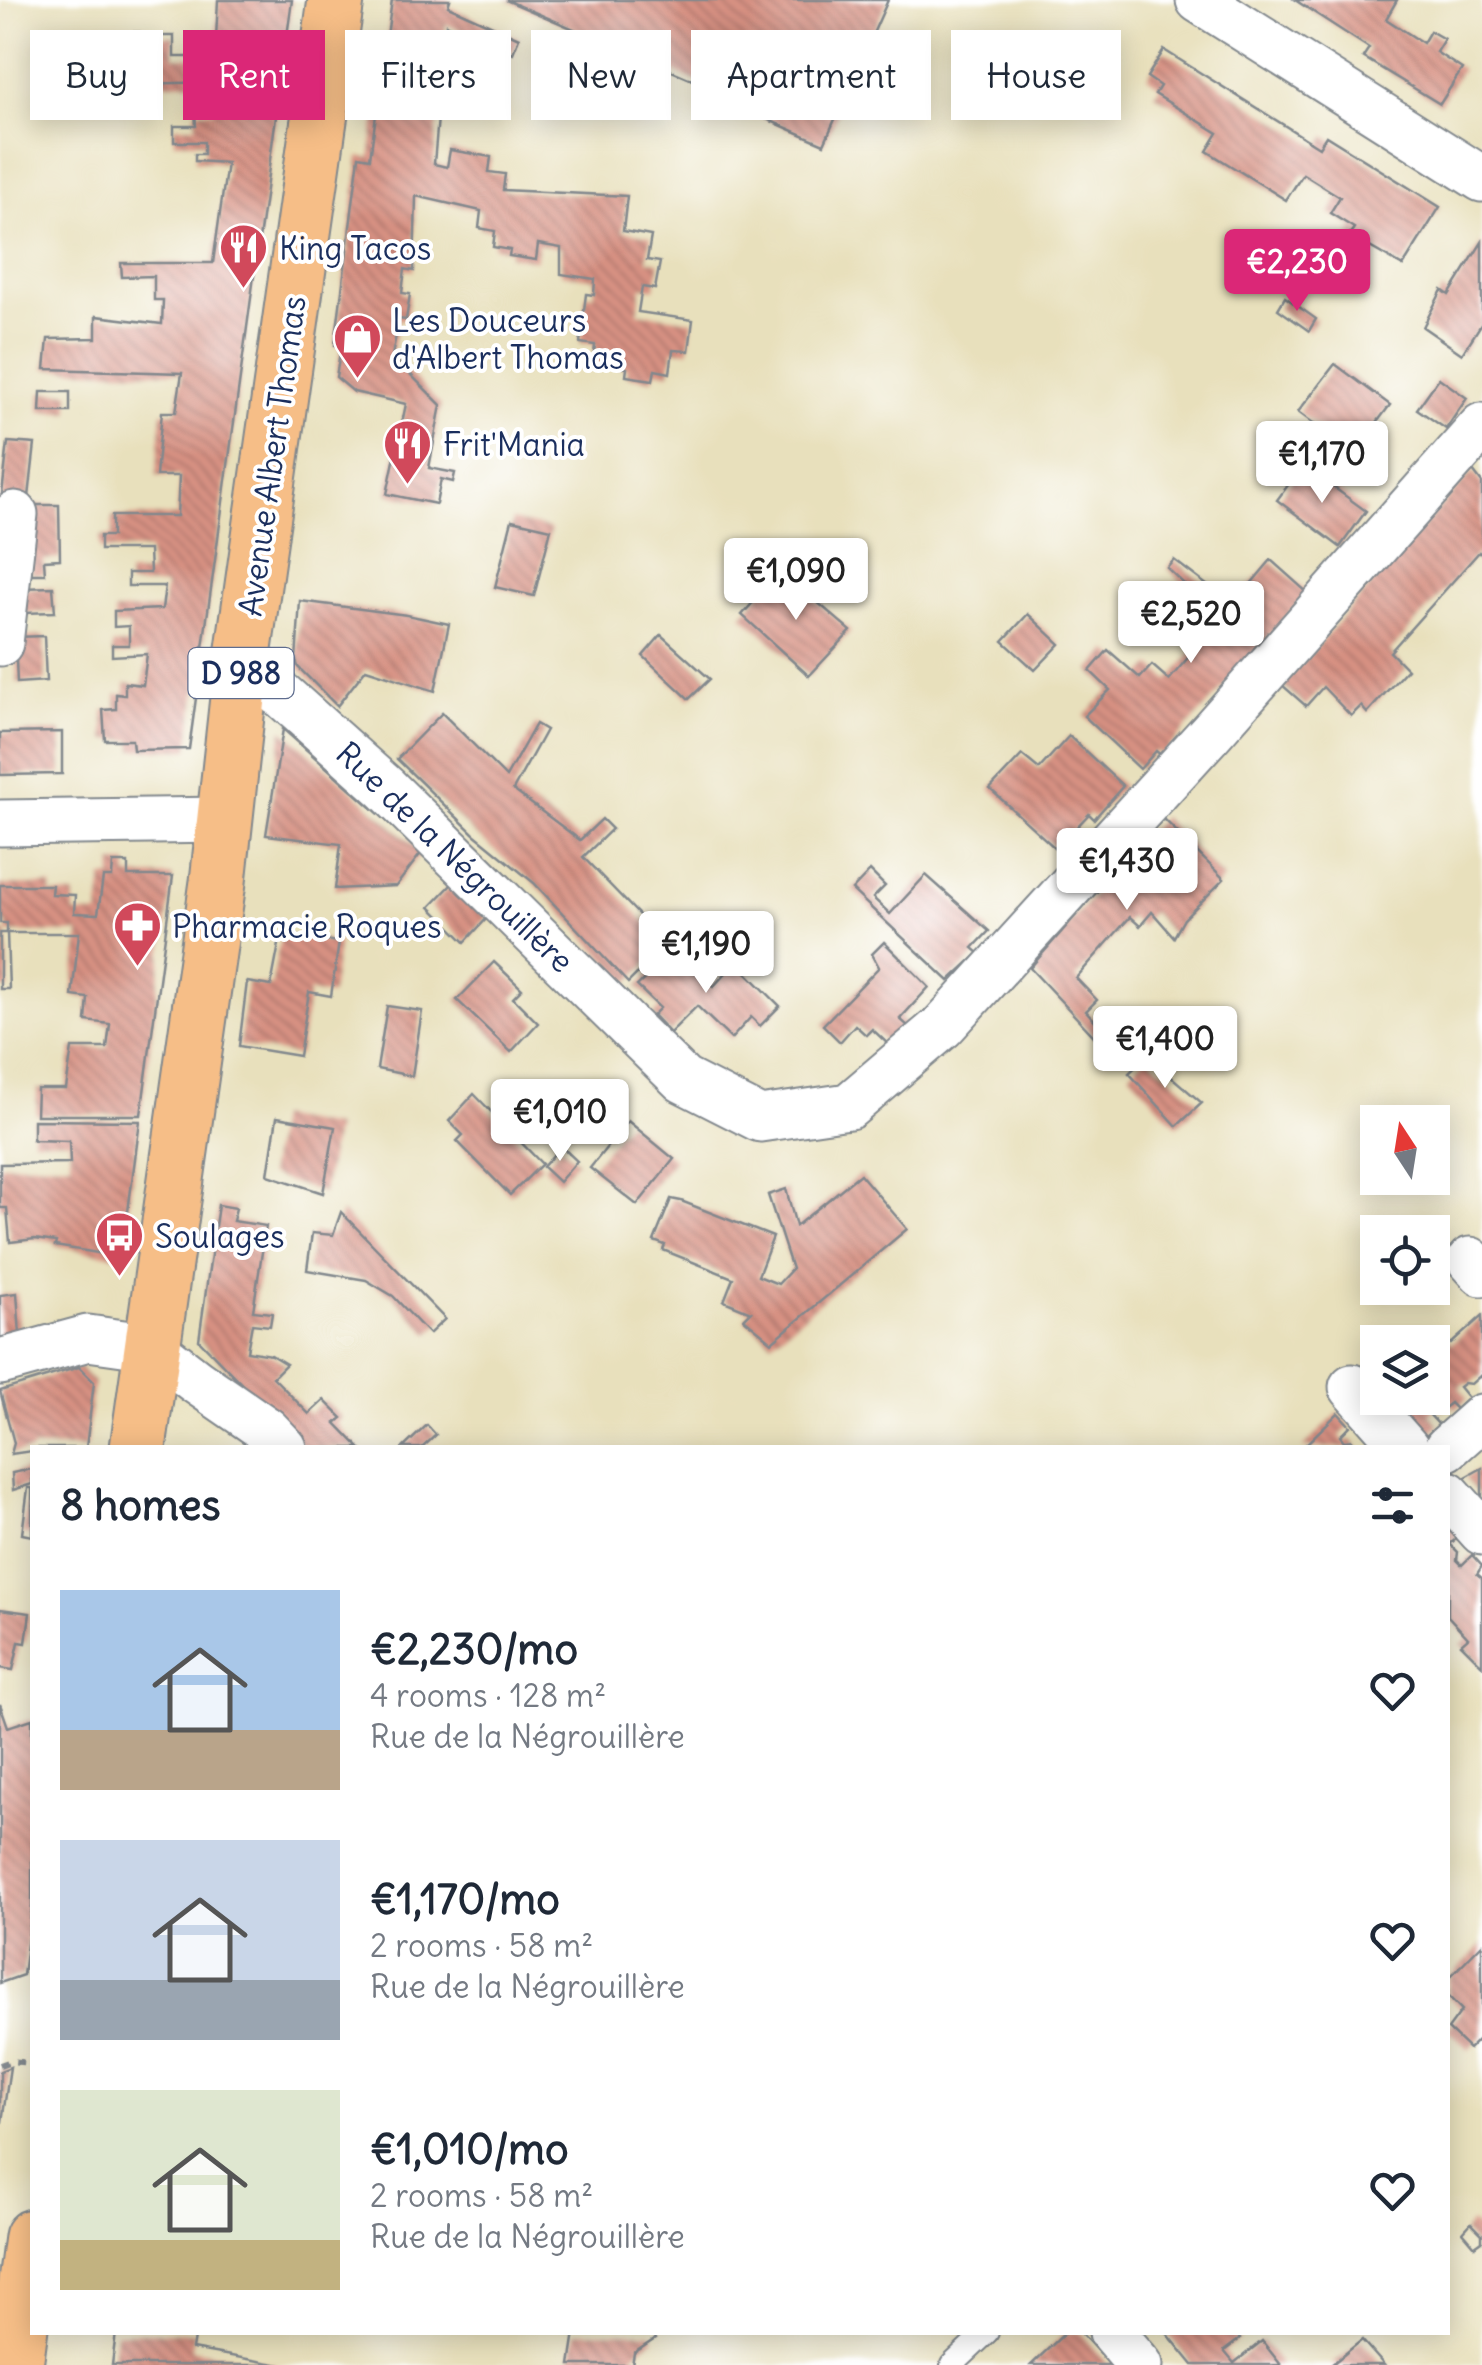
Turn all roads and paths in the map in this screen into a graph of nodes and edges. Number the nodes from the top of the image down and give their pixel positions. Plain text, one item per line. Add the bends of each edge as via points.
1 (336, 0) edge
2 (1199, 0) edge
3 (1482, 179) edge
4 (1482, 426) edge
5 (15, 514) dead end
6 (0, 643) edge
7 (242, 670) junction
8 (226, 820) junction
9 (0, 823) edge
10 (152, 1347) junction
11 (0, 1362) edge
12 (1352, 1388) dead end
13 (1482, 1417) edge
14 (138, 1445) edge
15 (281, 1445) edge
16 (1403, 1445) edge
17 (1450, 1445) edge
18 (1450, 1496) edge
19 (1482, 1532) edge
20 (30, 2063) edge
21 (0, 2065) edge
22 (30, 2252) edge
23 (984, 2335) edge
24 (1115, 2335) edge
25 (15, 2365) edge
26 (952, 2365) edge
27 (1140, 2365) edge

1 - 7 main road, Avenue Albert Thomas / D 988
2 - 3 street
4 - 7 street, Rue de la Négrouillère via 942,1026 849,1106 760,1119 683,1080 386,788 283,696
5 - 6 street
7 - 8 main road, Avenue Albert Thomas / D 988
8 - 9 street
8 - 10 main road, Avenue Albert Thomas / D 988
10 - 11 street via 88,1338
10 - 14 main road, Avenue Albert Thomas / D 988
10 - 15 street
12 - 16 street
13 - 17 street
18 - 19 street
20 - 21 path
22 - 25 main road
23 - 26 lane
24 - 27 street

